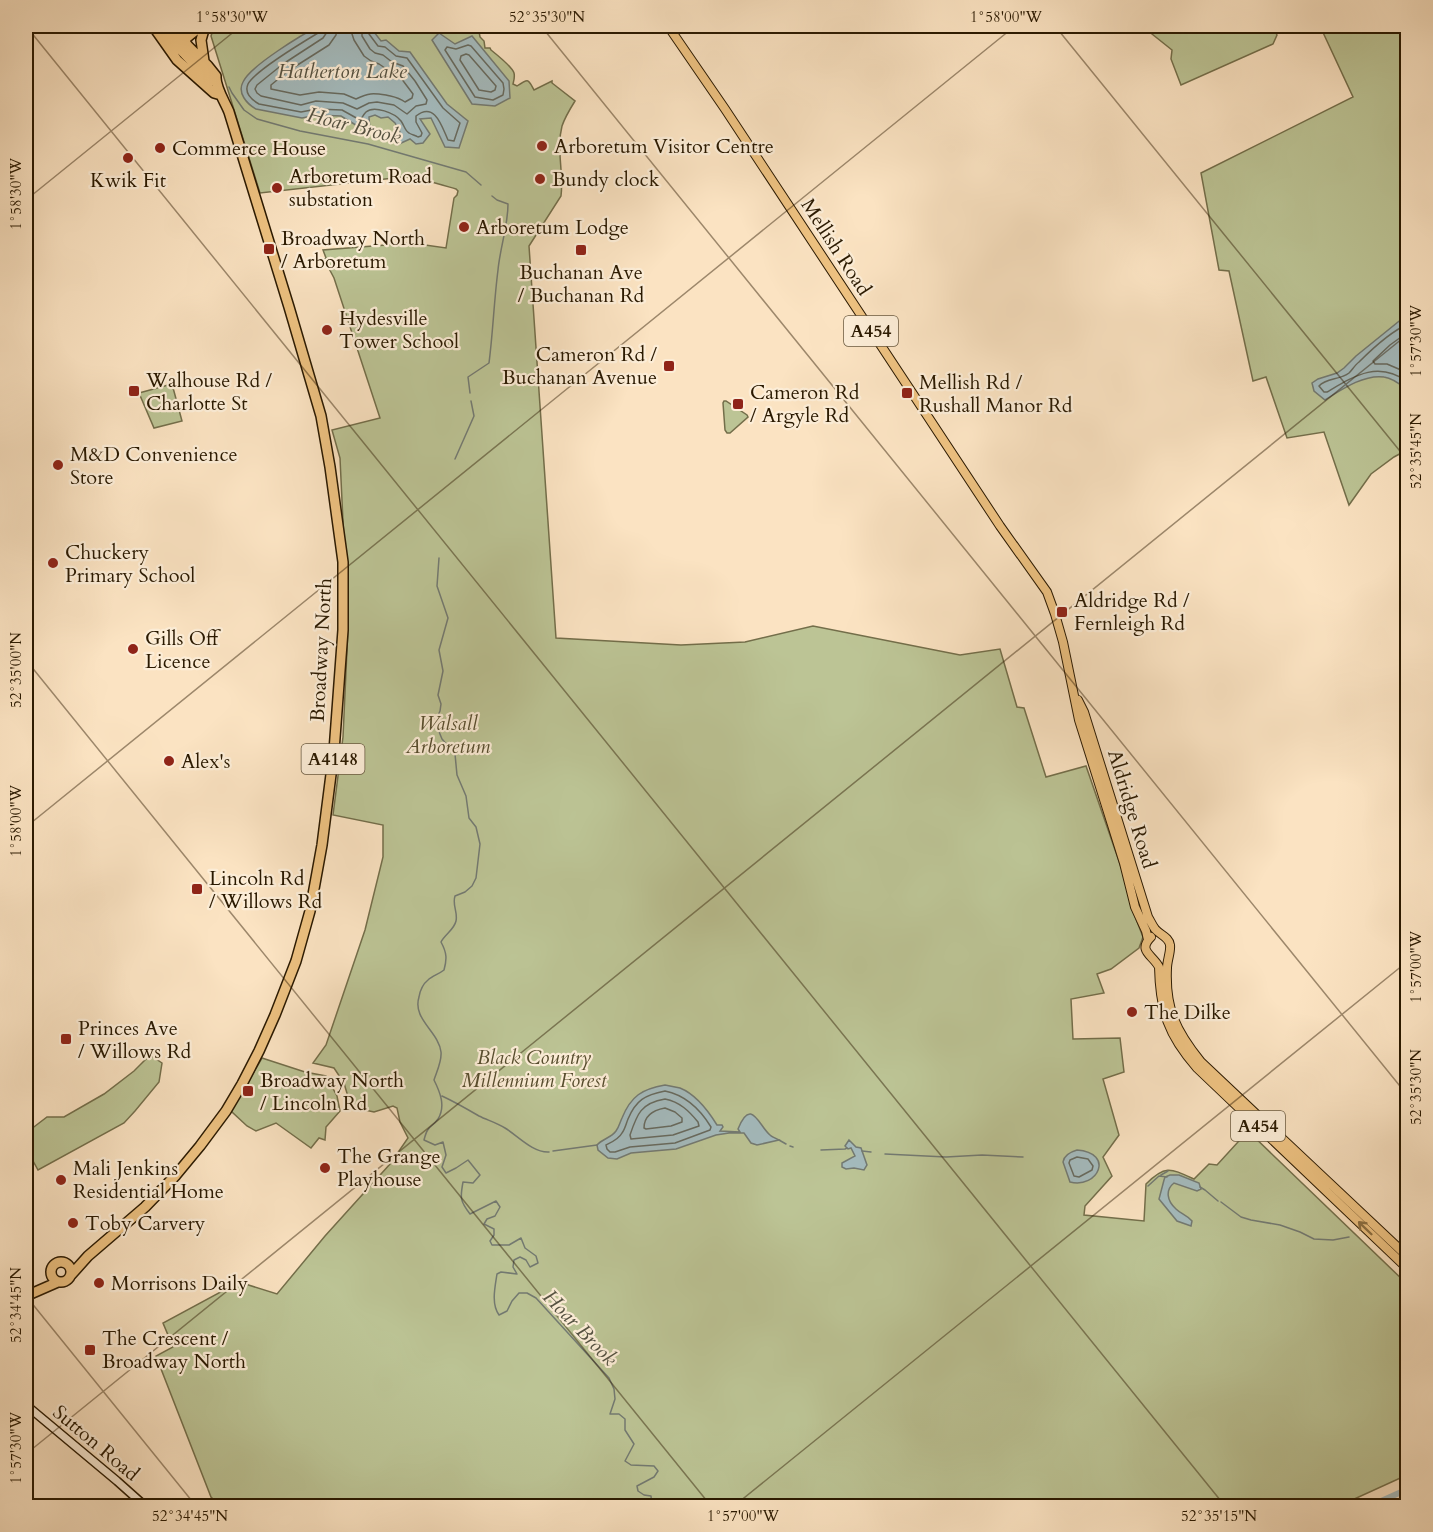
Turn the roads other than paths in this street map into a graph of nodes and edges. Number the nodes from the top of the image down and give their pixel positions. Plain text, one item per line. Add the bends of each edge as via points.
1 (188, 26) edge
2 (203, 26) edge
3 (668, 26) edge
4 (169, 34) edge
5 (205, 62) junction
6 (216, 82) junction
7 (220, 95) junction
8 (1063, 642) joint
9 (1074, 692) junction
10 (1161, 935) junction
11 (1148, 940) junction
12 (1168, 954) junction
13 (1153, 959) junction
14 (1327, 1186) junction
15 (88, 1256) junction
16 (1407, 1257) edge
17 (62, 1262) junction
18 (1407, 1269) edge
19 (51, 1274) junction
20 (71, 1275) junction
21 (58, 1282) junction
22 (40, 1288) junction
23 (26, 1296) edge
24 (26, 1405) edge
25 (145, 1506) edge

1 - 4 highway
2 - 4 highway
2 - 5 highway
3 - 8 main road, Mellish Road / A454 via 993,517 1047,592
4 - 5 highway, Broadway North / A4148
4 - 6 highway
4 - 7 highway via 185,68
5 - 6 highway, Broadway North / A4148
6 - 7 highway, Broadway North / A4148
7 - 15 highway, Broadway North / A4148 via 229,112 289,307 321,416 330,467 343,562 343,630 331,780 310,911 296,961 255,1059 226,1111 194,1154 145,1207
8 - 9 main road, Aldridge Road / A454
9 - 10 main road, Aldridge Road / A454 via 1084,712 1148,917
9 - 11 main road, Aldridge Road / A454 via 1079,720
10 - 11 main road
10 - 12 main road, A454 via 1170,944
11 - 13 main road, A454 via 1146,949
12 - 13 main road
12 - 14 main road, A454 via 1168,999 1185,1043
13 - 14 main road, A454 via 1159,967 1170,1031 1187,1057
14 - 16 main road, A454
18 -> 14 main road, A454
15 - 17 highway, Broadway North / A4148
15 - 20 highway, Broadway North / A4148
17 - 19 highway via 53,1265
17 - 20 highway via 69,1266
19 - 21 highway
19 - 22 highway
20 - 21 highway
21 - 22 highway
22 - 23 highway
24 - 25 main road, Sutton Road

